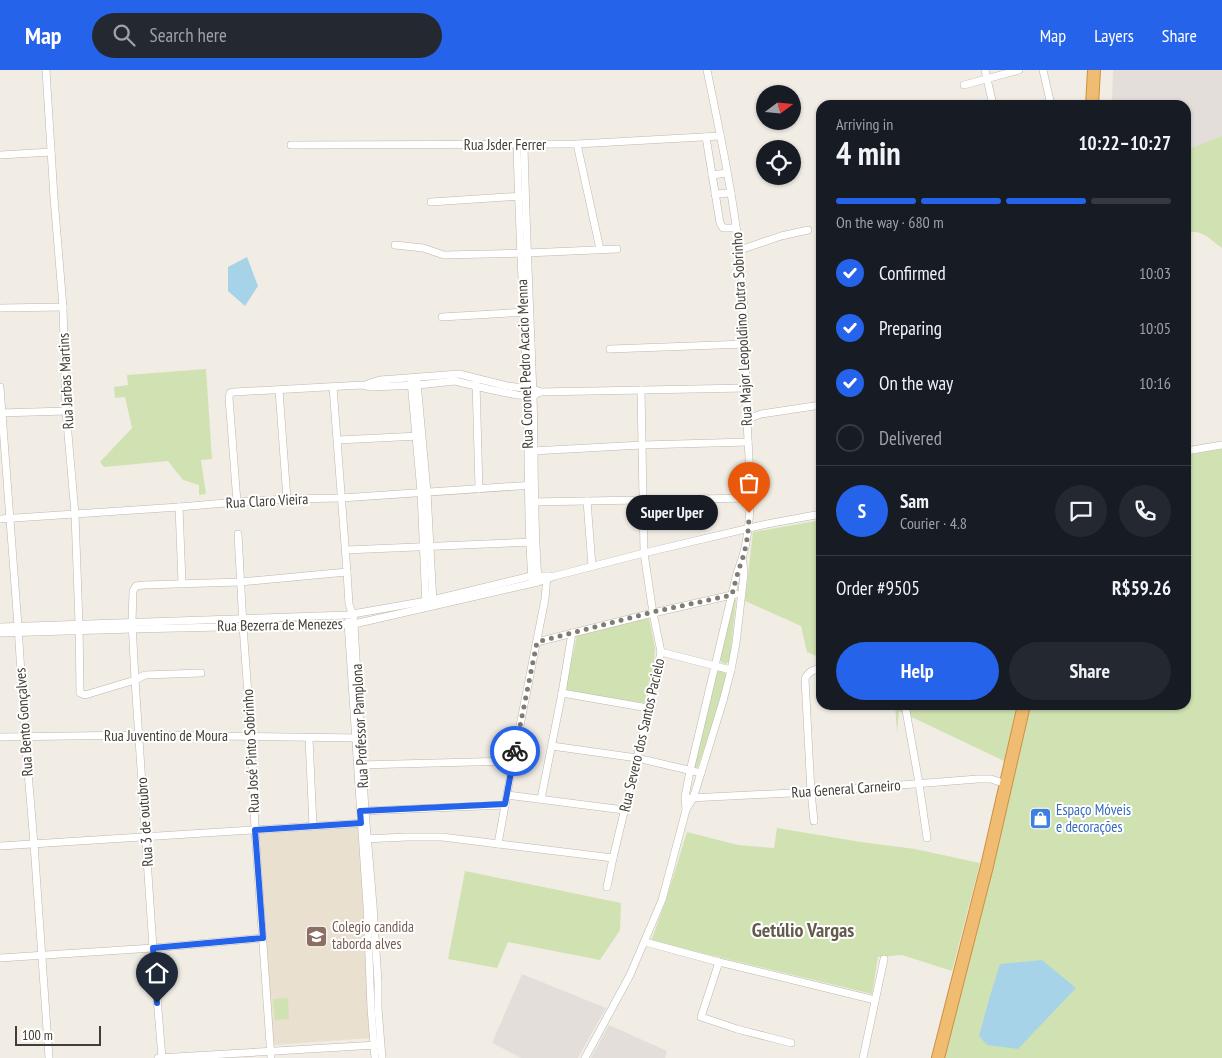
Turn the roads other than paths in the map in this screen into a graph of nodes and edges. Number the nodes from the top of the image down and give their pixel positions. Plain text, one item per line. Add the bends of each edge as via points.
1 (46, 70) edge
2 (707, 70) edge
3 (985, 70) edge
4 (1019, 70) edge
5 (1043, 70) edge
6 (1094, 70) edge
7 (987, 79) junction
8 (964, 86) dead end
9 (992, 100) edge
10 (1050, 100) edge
11 (1092, 100) edge
12 (720, 136) junction
13 (706, 137) junction
14 (577, 144) junction
15 (290, 145) dead end
16 (521, 145) junction
17 (51, 152) junction
18 (0, 154) edge
19 (727, 173) junction
20 (712, 176) junction
21 (731, 193) junction
22 (716, 194) junction
23 (522, 196) junction
24 (432, 202) dead end
25 (736, 228) junction
26 (808, 230) dead end
27 (395, 245) dead end
28 (600, 249) junction
29 (617, 249) dead end
30 (740, 250) junction
31 (524, 253) junction
32 (63, 307) junction
33 (0, 308) edge
34 (526, 312) junction
35 (442, 317) dead end
36 (746, 344) junction
37 (610, 349) dead end
38 (414, 381) junction
39 (476, 382) junction
40 (0, 387) edge
41 (334, 387) junction
42 (746, 388) junction
43 (279, 390) junction
44 (641, 390) junction
45 (530, 393) junction
46 (816, 406) edge
47 (66, 411) junction
48 (1, 413) edge
49 (747, 419) junction
50 (419, 436) junction
51 (338, 440) junction
52 (748, 442) junction
53 (642, 445) junction
54 (1222, 445) edge
55 (1191, 450) edge
56 (531, 451) junction
57 (531, 486) junction
58 (479, 489) junction
59 (424, 492) junction
60 (341, 498) junction
61 (750, 498) junction
62 (287, 499) junction
63 (644, 500) junction
64 (587, 501) junction
65 (237, 502) junction
66 (531, 502) junction
67 (179, 507) junction
68 (75, 514) junction
69 (816, 515) edge
70 (9, 518) junction
71 (0, 519) edge
72 (749, 528) junction
73 (238, 534) dead end
74 (533, 542) junction
75 (427, 547) junction
76 (346, 550) junction
77 (644, 553) junction
78 (743, 559) junction
79 (592, 566) junction
80 (346, 572) junction
81 (550, 577) junction
82 (535, 579) junction
83 (240, 582) junction
84 (182, 583) junction
85 (742, 593) junction
86 (732, 595) junction
87 (429, 604) junction
88 (653, 612) junction
89 (379, 614) junction
90 (350, 615) junction
91 (320, 616) junction
92 (243, 623) junction
93 (351, 624) junction
94 (132, 625) junction
95 (320, 625) junction
96 (0, 627) edge
97 (79, 627) junction
98 (18, 629) junction
99 (0, 633) edge
100 (572, 633) junction
101 (537, 642) junction
102 (661, 652) junction
103 (715, 666) junction
104 (731, 670) junction
105 (816, 670) edge
106 (201, 673) dead end
107 (135, 680) junction
108 (562, 693) junction
109 (648, 708) junction
110 (906, 710) edge
111 (1023, 710) edge
112 (139, 735) junction
113 (25, 736) junction
114 (251, 736) junction
115 (0, 737) edge
116 (308, 738) junction
117 (358, 738) junction
118 (552, 746) junction
119 (637, 758) junction
120 (513, 761) junction
121 (360, 765) junction
122 (690, 770) junction
123 (701, 773) junction
124 (919, 783) junction
125 (1006, 784) junction
126 (811, 792) junction
127 (506, 795) junction
128 (685, 797) junction
129 (693, 798) junction
130 (541, 799) junction
131 (505, 804) junction
132 (624, 810) junction
133 (686, 810) junction
134 (363, 811) junction
135 (814, 821) dead end
136 (364, 823) junction
137 (313, 826) junction
138 (255, 830) junction
139 (145, 836) junction
140 (927, 838) dead end
141 (365, 839) junction
142 (34, 844) junction
143 (498, 844) junction
144 (0, 846) edge
145 (612, 858) junction
146 (607, 887) dead end
147 (263, 938) junction
148 (645, 942) junction
149 (153, 948) junction
150 (42, 955) junction
151 (0, 958) edge
152 (884, 959) dead end
153 (719, 962) junction
154 (875, 1000) junction
155 (791, 1043) dead end
156 (377, 1045) junction
157 (270, 1055) edge
158 (49, 1058) edge
159 (158, 1058) edge
160 (162, 1058) edge
161 (375, 1058) edge
162 (382, 1058) edge
163 (585, 1058) edge
164 (863, 1058) edge
165 (938, 1058) edge

1 - 17 street, Rua Jarbas Martins
2 - 12 street, Rua Major Leopoldino Dutra Sobrinho
3 - 7 street
4 - 7 street
5 - 10 street
6 - 11 highway
7 - 8 street
7 - 9 street
12 - 13 street, Rua Jsder Ferrer
12 - 19 street, Rua Major Leopoldino Dutra Sobrinho
13 - 14 street, Rua Jsder Ferrer
13 - 20 street
14 - 16 street, Rua Jsder Ferrer
14 - 28 street
15 - 16 street, Rua Jsder Ferrer
16 - 23 street, Rua Coronel Pedro Acacio Menna
17 - 18 street
17 - 32 street, Rua Jarbas Martins
19 - 20 street
19 - 21 street, Rua Major Leopoldino Dutra Sobrinho
20 - 22 street
21 - 22 street
21 - 25 street, Rua Major Leopoldino Dutra Sobrinho
22 - 25 street via 721,226
23 - 24 street
23 - 31 street, Rua Coronel Pedro Acacio Menna
25 - 30 street, Rua Major Leopoldino Dutra Sobrinho
26 - 30 street
27 - 31 street via 423,248 444,255
28 - 29 street
28 - 31 street
30 - 36 street, Rua Major Leopoldino Dutra Sobrinho
31 - 34 street, Rua Coronel Pedro Acacio Menna
32 - 33 street
32 - 47 street, Rua Jarbas Martins
34 - 35 street
34 - 45 street, Rua Coronel Pedro Acacio Menna
36 - 37 street
36 - 42 street, Rua Major Leopoldino Dutra Sobrinho
38 - 39 street
38 - 41 street
38 - 50 street
39 - 45 street
39 - 58 street
40 - 48 street, Rua Bento Gonçalves
41 - 43 street
41 - 51 street, Rua Professor Pamplona
42 - 44 street
42 - 49 street, Rua Major Leopoldino Dutra Sobrinho
43 - 62 street
43 - 65 street via 230,394
44 - 45 street
44 - 53 street, Rua Severo dos Santos Pacielo
45 - 56 street, Rua Coronel Pedro Acacio Menna
46 - 49 street
47 - 48 street
47 - 68 street, Rua Jarbas Martins
48 - 70 street, Rua Bento Gonçalves
49 - 52 street, Rua Major Leopoldino Dutra Sobrinho
50 - 51 street
50 - 59 street
51 - 60 street, Rua Professor Pamplona
52 - 53 street
52 - 61 street, Rua Major Leopoldino Dutra Sobrinho
53 - 56 street
53 - 63 street, Rua Severo dos Santos Pacielo
54 - 55 street
56 - 57 street, Rua Coronel Pedro Acacio Menna
57 - 58 street, Rua Claro Vieira
57 - 66 street, Rua Coronel Pedro Acacio Menna
58 - 59 street, Rua Claro Vieira
59 - 60 street, Rua Claro Vieira
59 - 75 street
60 - 62 street, Rua Claro Vieira
60 - 76 street, Rua Professor Pamplona
61 - 63 street
61 - 72 street, Rua Major Leopoldino Dutra Sobrinho
62 - 65 street, Rua Claro Vieira
63 - 64 street
63 - 77 street, Rua Severo dos Santos Pacielo
64 - 66 street
64 - 79 street
65 - 67 street, Rua Claro Vieira
66 - 74 street, Rua Coronel Pedro Acacio Menna
67 - 68 street, Rua Claro Vieira
67 - 84 street
68 - 70 street, Rua Claro Vieira
68 - 97 street, Rua Jarbas Martins
69 - 72 street, Rua Bezerra de Menezes
70 - 71 street, Rua Claro Vieira
70 - 98 street, Rua Bento Gonçalves
72 - 77 street, Rua Bezerra de Menezes
72 - 78 street, Rua Major Leopoldino Dutra Sobrinho
73 - 83 street, Rua José Pinto Sobrinho
74 - 75 street
74 - 82 street, Rua Coronel Pedro Acacio Menna
75 - 76 street
75 - 87 street
76 - 80 street, Rua Professor Pamplona
77 - 79 street, Rua Bezerra de Menezes
77 - 88 street, Rua Severo dos Santos Pacielo
78 - 85 street, Rua Major Leopoldino Dutra Sobrinho
78 - 86 street, Rua Major Leopoldino Dutra Sobrinho
79 - 81 street, Rua Bezerra de Menezes
80 - 83 street
80 - 90 street, Rua Professor Pamplona
81 - 82 street, Rua Bezerra de Menezes
81 - 101 street
82 - 87 street, Rua Bezerra de Menezes
83 - 84 street
83 - 92 street, Rua José Pinto Sobrinho
84 - 94 street, Rua 3 de outubro via 136,586 132,591
85 - 86 street
85 - 104 street, Rua Major Leopoldino Dutra Sobrinho
86 - 88 street
86 - 103 street, Rua Major Leopoldino Dutra Sobrinho
87 - 89 street, Rua Bezerra de Menezes
88 - 100 street
88 - 102 street, Rua Severo dos Santos Pacielo
89 - 90 street, Rua Bezerra de Menezes
89 - 93 street, Rua Bezerra de Menezes
90 - 91 street, Rua Bezerra de Menezes
90 - 93 street, Rua Professor Pamplona
91 - 92 street, Rua Bezerra de Menezes
91 - 95 street
92 - 94 street, Rua Bezerra de Menezes
92 - 95 street, Rua Bezerra de Menezes
92 - 114 street, Rua José Pinto Sobrinho
93 - 95 street, Rua Bezerra de Menezes
93 - 117 street, Rua Professor Pamplona
94 - 97 street, Rua Bezerra de Menezes
94 - 107 street, Rua 3 de outubro
96 - 98 street, Rua Bezerra de Menezes
97 - 98 street, Rua Bezerra de Menezes
97 - 107 street, Rua Jarbas Martins via 80,693 85,696
98 - 99 street, Rua Bezerra de Menezes
98 - 113 street, Rua Bento Gonçalves
100 - 101 street
100 - 108 street
101 - 120 street
102 - 103 street
102 - 109 street, Rua Severo dos Santos Pacielo
103 - 104 street
103 - 122 street, Rua Major Leopoldino Dutra Sobrinho
104 - 123 street, Rua Major Leopoldino Dutra Sobrinho
105 - 126 street via 808,673 805,680
106 - 107 street via 150,674
107 - 112 street, Rua 3 de outubro
108 - 109 street
108 - 118 street
109 - 119 street, Rua Severo dos Santos Pacielo
110 - 124 street
111 - 125 highway
112 - 113 street, Rua Juventino de Moura
112 - 114 street, Rua Juventino de Moura
112 - 139 street, Rua 3 de outubro
113 - 115 street, Rua Juventino de Moura
113 - 142 street, Rua Bento Gonçalves
114 - 116 street, Rua Juventino de Moura
114 - 138 street, Rua José Pinto Sobrinho
116 - 117 street, Rua Juventino de Moura
116 - 137 street
117 - 121 street, Rua Professor Pamplona
118 - 119 street
118 - 130 street
119 - 122 street
119 - 132 street, Rua Severo dos Santos Pacielo
120 - 121 street
120 - 127 street
121 - 134 street, Rua Professor Pamplona
122 - 123 street
122 - 128 street, Rua Major Leopoldino Dutra Sobrinho
123 - 129 street, Rua Major Leopoldino Dutra Sobrinho
124 - 125 street, Rua General Carneiro via 991,779
124 - 126 street, Rua General Carneiro
124 - 140 street
125 - 165 highway
126 - 129 street, Rua General Carneiro
126 - 135 street
127 - 130 street
127 - 131 street
128 - 129 street, Rua General Carneiro
128 - 133 street, Rua Major Leopoldino Dutra Sobrinho
129 - 133 street, Rua Major Leopoldino Dutra Sobrinho
130 - 132 street
131 - 134 street
131 - 143 street
132 - 145 street, Rua Severo dos Santos Pacielo
133 - 148 street, Rua Major Leopoldino Dutra Sobrinho via 662,900
134 - 136 street, Rua Professor Pamplona
136 - 137 street
136 - 141 street, Rua Professor Pamplona
137 - 138 street
138 - 139 street
138 - 147 street, Rua José Pinto Sobrinho
139 - 142 street
139 - 149 street, Rua 3 de outubro
141 - 143 street via 442,837
141 - 156 street, Rua Professor Pamplona via 378,982 374,1008
142 - 144 street
142 - 150 street, Rua Bento Gonçalves
143 - 145 street
145 - 146 street, Rua Severo dos Santos Pacielo
147 - 149 street
147 - 157 street, Rua José Pinto Sobrinho
148 - 153 street
148 - 163 street, Rua Major Leopoldino Dutra Sobrinho
149 - 150 street
149 - 160 street, Rua 3 de outubro
150 - 151 street
150 - 158 street, Rua Bento Gonçalves
152 - 154 street
153 - 154 street
153 - 155 street via 701,1018
154 - 164 street
156 - 157 street
156 - 161 street, Rua Professor Pamplona
156 - 162 street, Rua Professor Pamplona
157 - 160 street
159 - 160 street

